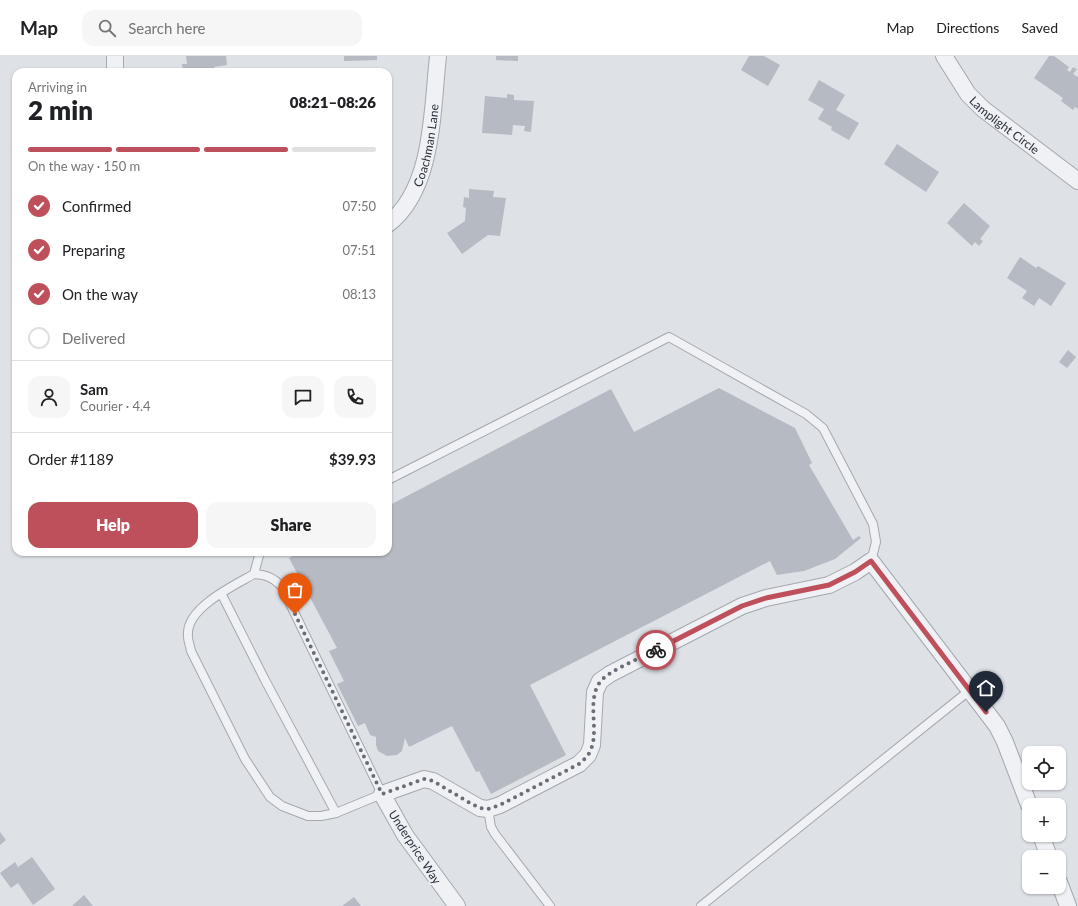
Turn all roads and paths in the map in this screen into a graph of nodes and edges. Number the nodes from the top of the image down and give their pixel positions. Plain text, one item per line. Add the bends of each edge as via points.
1 (115, 56) edge
2 (438, 56) edge
3 (944, 56) edge
4 (115, 68) edge
5 (1078, 181) edge
6 (392, 220) edge
7 (392, 478) edge
8 (259, 556) edge
9 (871, 561) junction
10 (254, 574) junction
11 (221, 593) junction
12 (970, 690) junction
13 (382, 794) junction
14 (1026, 798) edge
15 (488, 809) junction
16 (336, 813) junction
17 (1064, 894) edge
18 (457, 906) edge
19 (550, 906) edge
20 (701, 906) edge
21 (1068, 906) edge

1 - 4 street
2 - 6 street, Coachman Lane via 423,170 416,189
3 - 5 street, Lamplight Circle via 968,94 983,109
7 - 9 lane via 669,337 806,414 823,428 873,524 876,542
8 - 10 lane
9 - 12 street
9 - 15 street via 829,585 766,598 742,606 610,674 600,681 595,692 592,745 588,755 579,764
10 - 11 lane
10 - 13 lane via 267,575 282,587
11 - 16 lane
11 - 16 lane via 198,612 190,622 188,632 191,651 230,730 270,797 282,806 308,816
12 - 14 street via 997,726
12 - 20 lane
13 - 15 street via 424,779 433,781 470,803
13 - 16 lane
13 - 18 street, Underprice Way via 405,836
15 - 19 lane via 495,834
17 - 21 street

